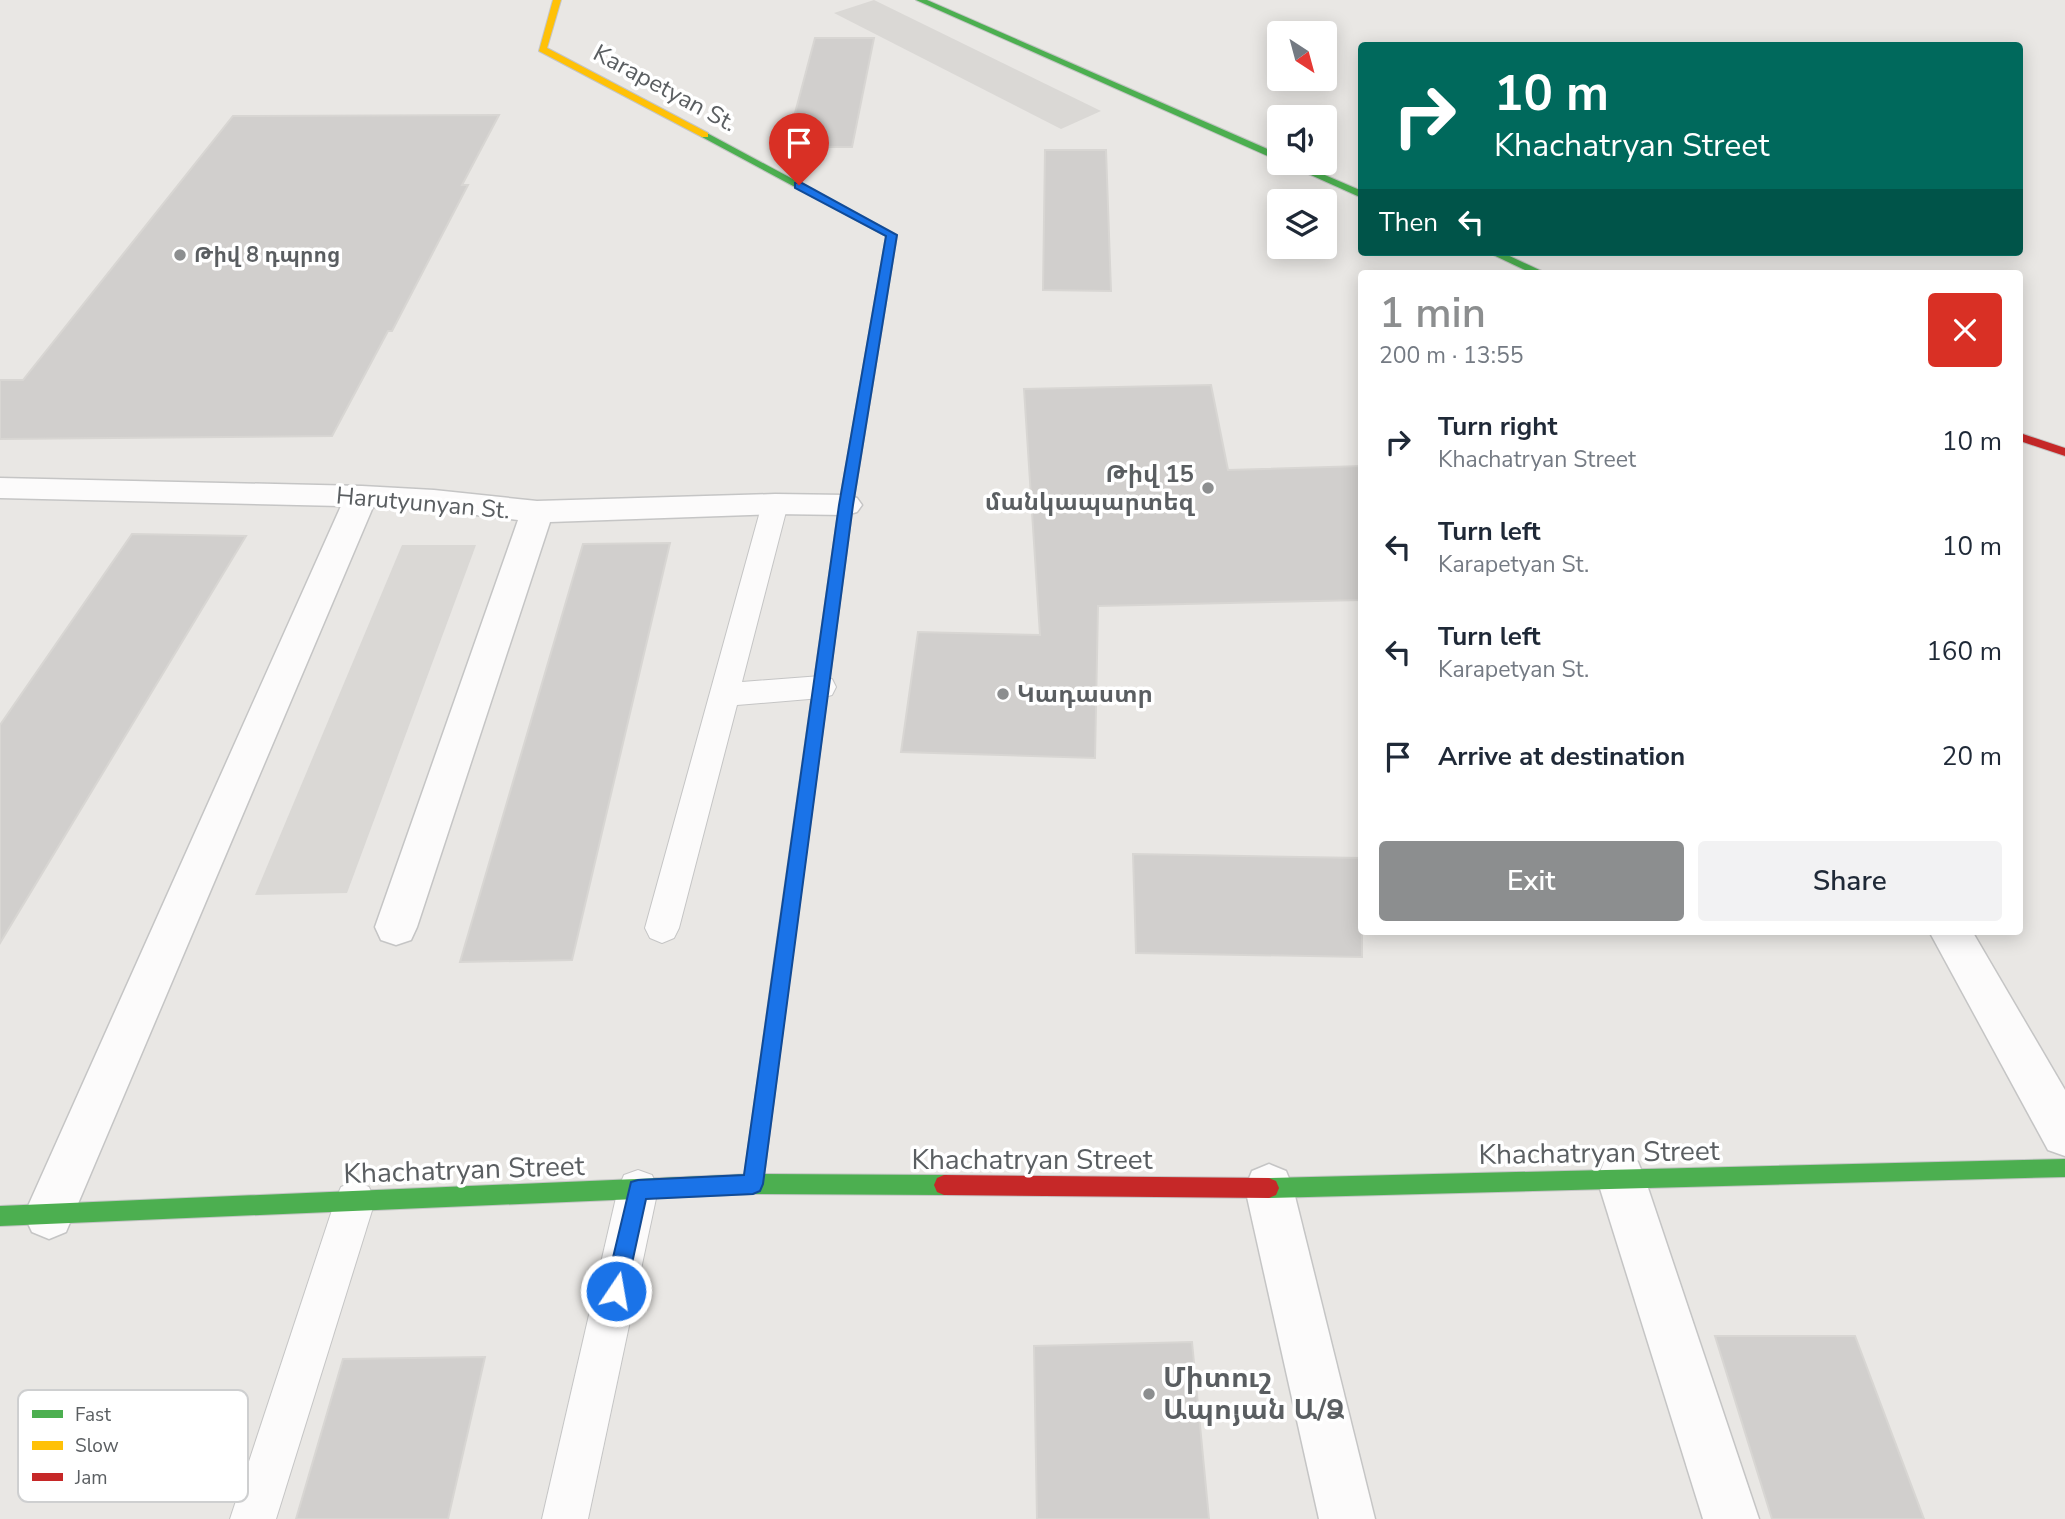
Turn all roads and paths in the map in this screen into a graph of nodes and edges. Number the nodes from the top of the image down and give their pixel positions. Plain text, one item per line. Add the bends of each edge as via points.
1 (557, 0) edge
2 (920, 0) edge
3 (1267, 153) edge
4 (1318, 175) edge
5 (1358, 192) edge
6 (1501, 256) edge
7 (1532, 270) edge
8 (2023, 438) edge
9 (2065, 452) edge
10 (0, 488) edge
11 (362, 496) junction
12 (775, 504) junction
13 (846, 505) junction
14 (537, 512) junction
15 (821, 687) junction
16 (724, 695) junction
17 (397, 927) dead end
18 (662, 928) dead end
19 (1952, 935) edge
20 (2065, 1134) edge
21 (2065, 1168) edge
22 (1621, 1179) junction
23 (753, 1184) junction
24 (1269, 1188) junction
25 (638, 1189) junction
26 (355, 1201) junction
27 (49, 1215) junction
28 (0, 1216) edge
29 (253, 1519) edge
30 (565, 1519) edge
31 (1347, 1519) edge
32 (1731, 1519) edge

1 - 13 street, Karapetyan St. via 542,49 892,235
2 - 3 street
4 - 5 street
6 - 7 street
8 - 9 street
10 - 11 street, Harutyunyan St.
11 - 14 street, Harutyunyan St.
11 - 27 street
12 - 13 street, Harutyunyan St.
12 - 14 street, Harutyunyan St.
12 - 16 lane
13 - 15 street, Karapetyan St.
14 - 17 street
15 - 16 lane
15 - 23 street, Karapetyan St.
16 - 18 lane
19 - 20 street
21 - 22 street, Khachatryan Street
22 - 24 street, Khachatryan Street
22 - 32 street
23 - 24 street, Khachatryan Street
23 - 25 street, Khachatryan Street
24 - 31 street
25 - 26 street, Khachatryan Street
25 - 30 lane
26 - 27 street, Khachatryan Street
26 - 29 lane
27 - 28 street, Khachatryan Street

